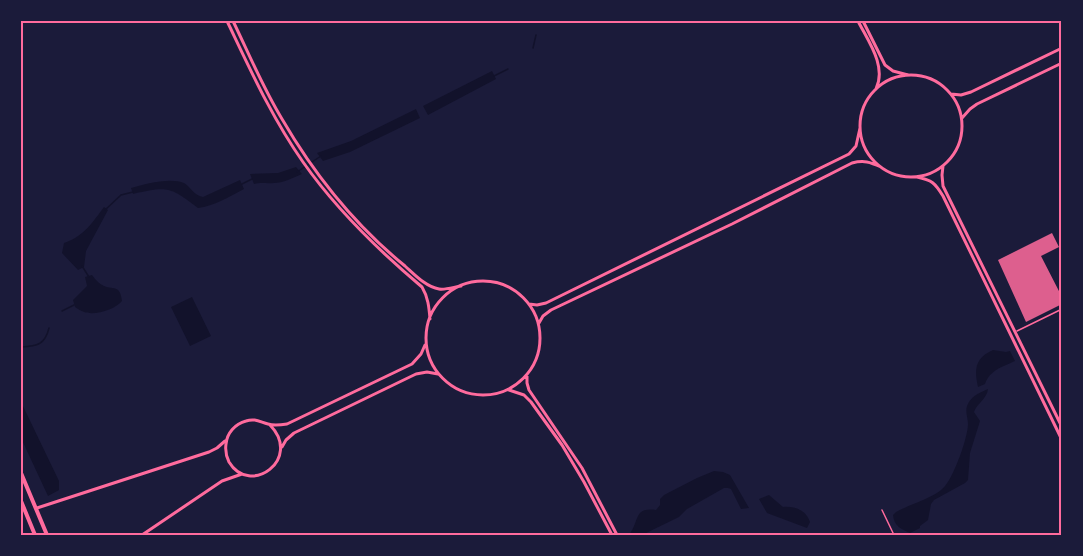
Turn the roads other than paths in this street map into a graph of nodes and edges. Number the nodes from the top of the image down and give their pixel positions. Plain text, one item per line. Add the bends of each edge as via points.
1 (227, 21) edge
2 (233, 21) edge
3 (858, 21) edge
4 (863, 21) edge
5 (1062, 48) edge
6 (1062, 63) edge
7 (912, 76) junction
8 (950, 94) junction
9 (871, 95) junction
10 (961, 120) junction
11 (861, 128) junction
12 (944, 165) junction
13 (881, 167) junction
14 (916, 177) junction
15 (461, 286) junction
16 (529, 304) junction
17 (1062, 309) edge
18 (430, 319) junction
19 (539, 323) junction
20 (1016, 332) junction
21 (427, 342) junction
22 (439, 374) junction
23 (527, 375) junction
24 (507, 390) junction
25 (270, 425) junction
26 (1062, 427) edge
27 (226, 440) junction
28 (1062, 440) edge
29 (281, 449) junction
30 (21, 472) edge
31 (243, 474) junction
32 (21, 501) edge
33 (37, 508) junction
34 (882, 510) dead end
35 (34, 535) edge
36 (47, 535) edge
37 (142, 535) edge
38 (612, 535) edge
39 (617, 535) edge
40 (894, 535) edge

1 - 18 street via 280,126 303,162 351,220 422,288
2 - 15 street via 282,119 331,191 374,238 428,285 437,289
3 - 9 street via 879,66 878,86
4 - 7 street via 885,65
5 - 8 street via 971,92
6 - 10 street via 977,104
7 - 8 street via 936,82
7 - 9 street via 888,81
8 - 10 street
9 - 11 street via 861,117
10 - 12 street via 959,143
11 - 13 street via 866,150
11 - 16 street via 856,146 849,154 546,303
12 - 14 street
12 - 20 street via 944,186
13 - 14 street via 891,173
13 - 19 street via 869,161 852,163 551,310
14 - 28 street via 929,179 943,196
15 - 16 street via 484,281 500,284 520,294
15 - 18 street via 447,294
16 - 19 street
17 - 20 lane
18 - 21 street
19 - 23 street via 538,354
20 - 26 street
21 - 22 street via 430,360
21 - 25 street via 412,364 287,424
22 - 24 street via 467,393 487,395
22 - 29 street via 416,374 294,434
23 - 24 street
23 - 39 street via 529,390 582,468
24 - 38 street via 524,395 531,402 568,454
25 - 27 street via 244,421 236,425
25 - 29 street
27 - 31 street via 227,458
27 - 33 street via 209,452
29 - 31 street via 274,466 266,472 257,476
30 - 33 main road
31 - 37 street via 222,481
32 - 35 main road
33 - 36 main road
34 - 40 lane

